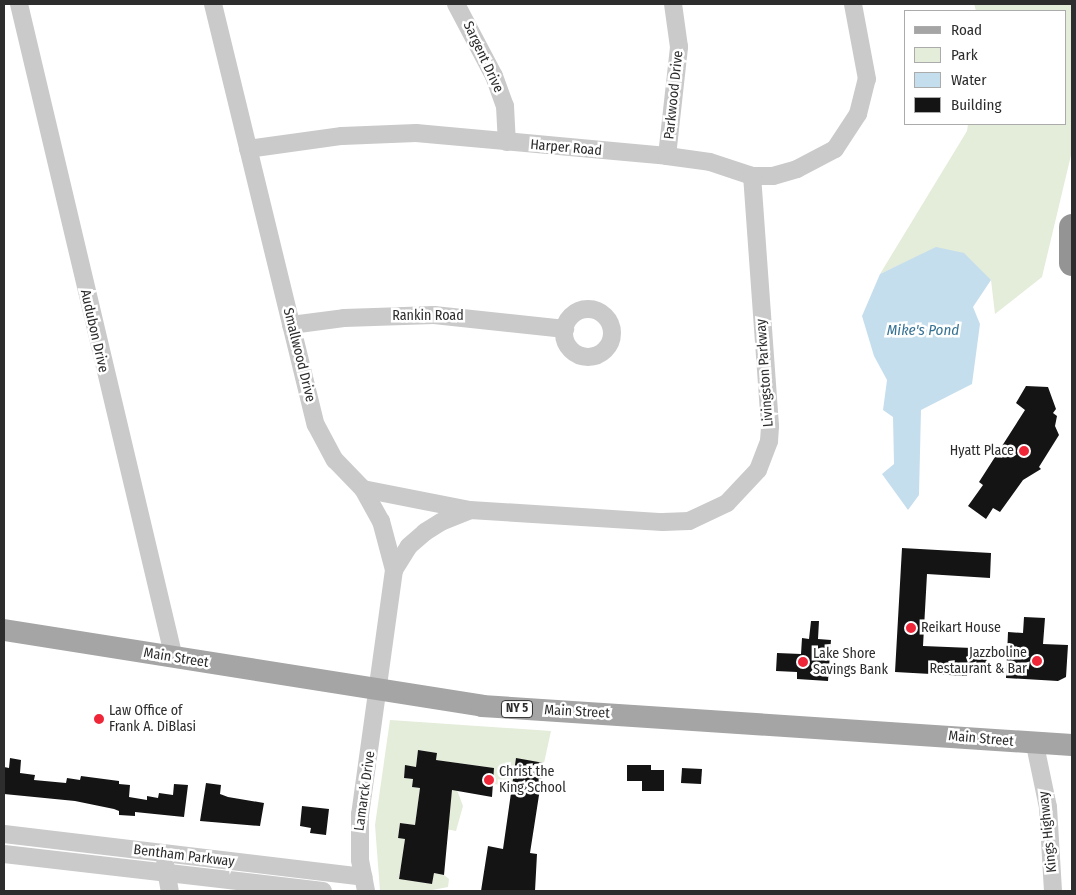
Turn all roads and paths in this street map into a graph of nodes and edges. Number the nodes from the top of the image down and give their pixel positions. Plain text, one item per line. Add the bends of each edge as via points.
1 (19, 4) edge
2 (213, 4) edge
3 (456, 4) edge
4 (673, 4) edge
5 (853, 4) edge
6 (507, 142) junction
7 (248, 149) junction
8 (667, 156) junction
9 (752, 176) junction
10 (1072, 226) edge
11 (1072, 262) edge
12 (291, 325) junction
13 (564, 329) dead end
14 (363, 489) junction
15 (470, 510) junction
16 (394, 570) junction
17 (4, 630) edge
18 (174, 658) junction
19 (378, 690) junction
20 (1035, 745) junction
21 (1072, 745) edge
22 (1072, 753) edge
23 (4, 834) edge
24 (4, 854) edge
25 (163, 854) junction
26 (167, 874) junction
27 (364, 884) edge
28 (170, 891) edge
29 (322, 891) edge
30 (1053, 891) edge

1 - 18 street, Audubon Drive
2 - 7 street, Smallwood Drive
3 - 6 street, Sargent Drive via 494,76 505,106
4 - 8 street, Parkwood Drive via 679,47
5 - 9 street, Harper Road via 867,79 858,114 835,149 818,160 773,176
6 - 7 street, Harper Road via 416,133 342,136
6 - 8 street, Harper Road
7 - 12 street, Smallwood Drive
8 - 9 street, Harper Road via 710,162
9 - 15 street, Livingston Parkway via 770,426 765,455 751,481 727,504 689,521
10 - 11 highway
12 - 13 street, Rankin Road via 344,318 434,315
12 - 14 street, Smallwood Drive via 323,440 348,476
14 - 15 street, Livingston Parkway
14 - 16 street, Smallwood Drive via 381,522
15 - 16 street, Livingston Parkway via 425,532 409,546
16 - 19 street, Smallwood Drive
17 - 18 main road, Main Street / NY 5
18 - 19 main road, Main Street / NY 5
19 - 20 main road, Main Street / NY 5 via 482,706 900,732
19 - 27 street, Lamarck Drive via 360,814 360,860
20 - 21 main road, Main Street / NY 5
20 - 22 main road, Main Street / NY 5
20 - 30 street, Kings Highway via 1048,807
23 - 25 street, Bentham Parkway
24 - 26 street, Bentham Parkway
25 - 26 street
25 - 27 street, Bentham Parkway
26 - 28 street
26 - 29 street, Bentham Parkway

